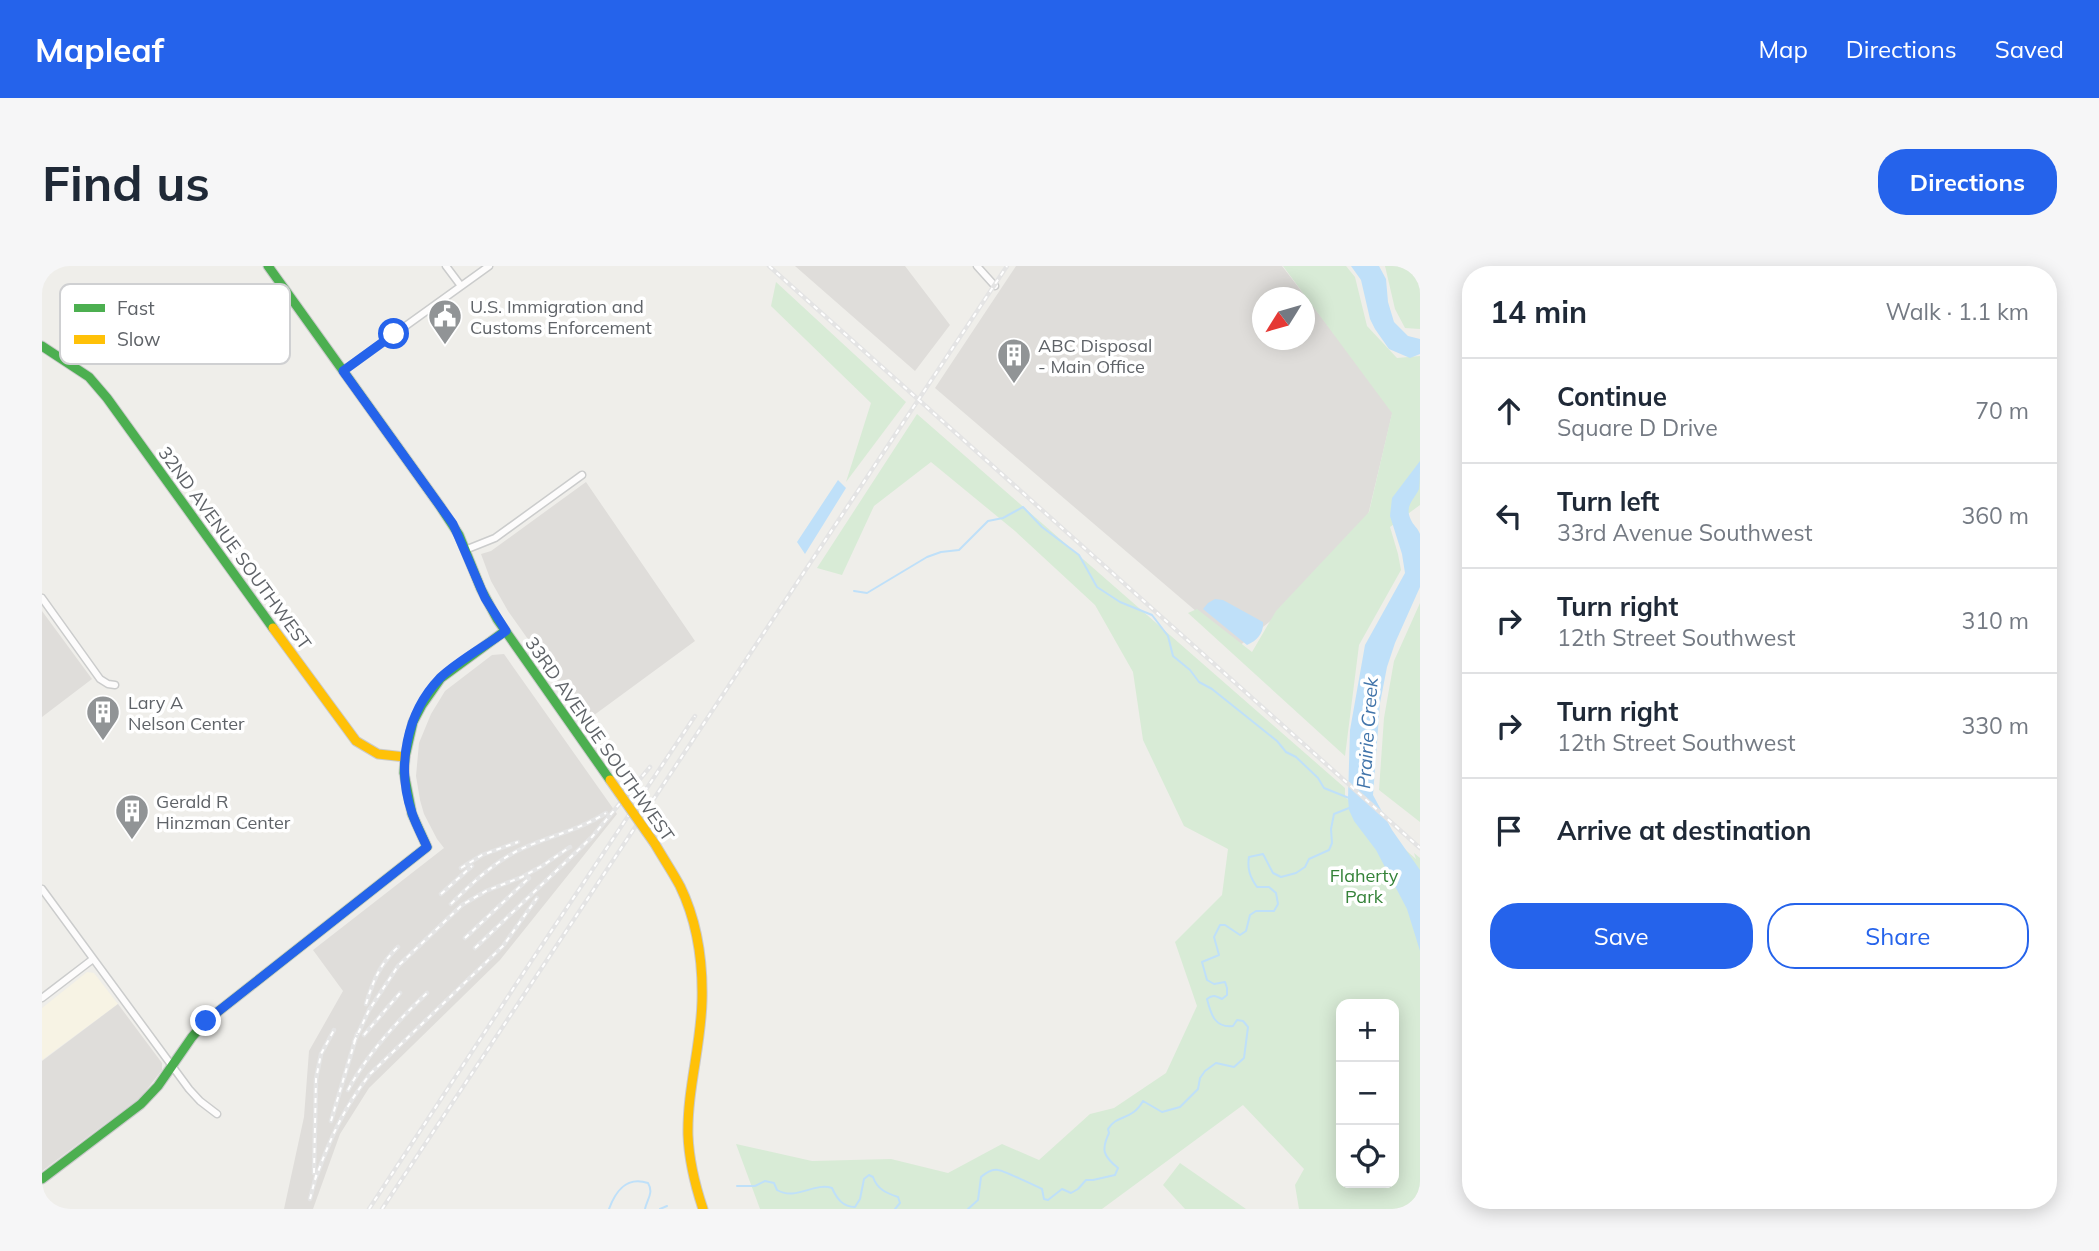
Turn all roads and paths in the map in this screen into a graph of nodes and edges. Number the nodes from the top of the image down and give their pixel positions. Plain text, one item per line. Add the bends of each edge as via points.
1 (268, 266) edge
2 (446, 266) edge
3 (489, 266) edge
4 (977, 266) edge
5 (281, 284) edge
6 (461, 286) junction
7 (995, 286) dead end
8 (290, 297) edge
9 (42, 346) edge
10 (60, 358) edge
11 (69, 364) edge
12 (343, 371) junction
13 (582, 475) dead end
14 (465, 550) junction
15 (42, 598) edge
16 (506, 631) junction
17 (115, 685) dead end
18 (405, 757) junction
19 (42, 889) edge
20 (93, 959) junction
21 (42, 998) edge
22 (172, 1066) junction
23 (216, 1114) dead end
24 (42, 1179) edge
25 (703, 1209) edge

1 - 5 street, 33RD AVENUE SOUTHWEST
2 - 6 street
3 - 6 street
4 - 7 street
6 - 12 street
8 - 12 street, 33RD AVENUE SOUTHWEST
9 - 10 street, 32ND AVENUE SOUTHWEST
11 - 18 street, 32ND AVENUE SOUTHWEST via 89,377 107,398 351,736 378,754
12 - 14 street, 33RD AVENUE SOUTHWEST via 440,506
13 - 14 street via 495,538
14 - 16 street, 33RD AVENUE SOUTHWEST via 485,598
15 - 17 street via 100,679
16 - 18 street via 441,678 413,722
16 - 25 street, 33RD AVENUE SOUTHWEST, bridge via 655,844 682,891 699,957 702,1003 688,1125 694,1180
18 - 22 street via 409,803 427,847 206,1021
19 - 20 street
20 - 21 street
20 - 22 street
22 - 23 street
22 - 24 street via 141,1104

